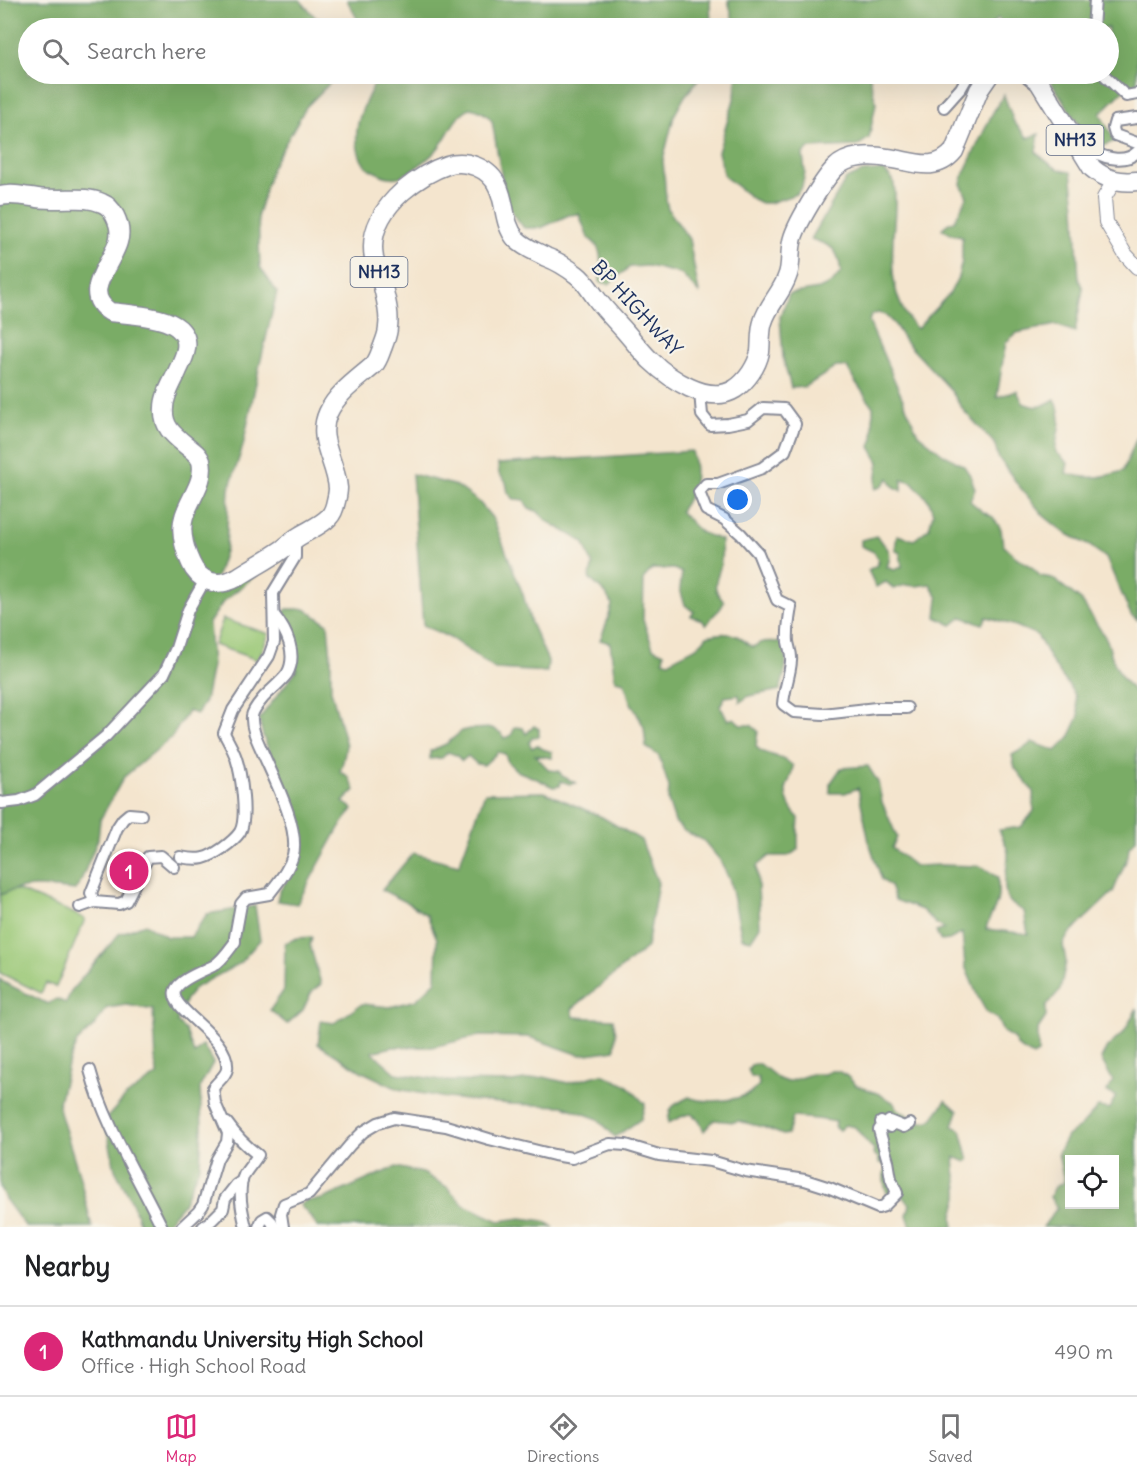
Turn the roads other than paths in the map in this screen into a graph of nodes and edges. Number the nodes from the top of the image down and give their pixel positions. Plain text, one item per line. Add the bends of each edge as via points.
1 (1095, 0) edge
2 (1094, 18) edge
3 (963, 84) edge
4 (983, 84) edge
5 (1040, 84) edge
6 (1113, 84) edge
7 (1137, 94) edge
8 (944, 107) dead end
9 (1137, 118) edge
10 (1071, 133) junction
11 (1137, 143) edge
12 (1137, 152) edge
13 (1114, 181) junction
14 (1137, 181) edge
15 (0, 196) edge
16 (1137, 267) edge
17 (700, 392) junction
18 (295, 539) junction
19 (205, 580) junction
20 (274, 615) junction
21 (907, 708) dead end
22 (0, 802) edge
23 (141, 815) dead end
24 (180, 857) dead end
25 (174, 867) dead end
26 (94, 902) junction
27 (80, 907) dead end
28 (90, 1070) dead end
29 (218, 1110) junction
30 (910, 1124) dead end
31 (242, 1181) junction
32 (162, 1227) edge
33 (182, 1227) edge
34 (203, 1227) edge
35 (246, 1227) edge
36 (259, 1227) edge
37 (274, 1227) edge
38 (283, 1227) edge

1 - 2 street
3 - 8 street
4 - 17 highway, BP HIGHWAY / NH13 via 948,158 917,164 886,157 859,157 837,166 793,236 787,278 764,318 759,355 751,374 728,393
5 - 10 highway, NH13
6 - 7 street via 1126,96
9 - 11 street via 1115,121 1113,128 1115,135
10 - 12 street via 1094,152 1117,160
10 - 13 highway, NH13 via 1092,168
13 - 14 highway, NH13
13 - 16 street via 1104,198 1106,222
15 - 19 highway via 103,203 119,224 118,241 97,286 98,301 110,312 165,320 178,327 186,338 186,349 164,409 168,429 199,456 202,464 182,529 190,561
17 - 18 highway, BP HIGHWAY / NH13 via 650,360 576,274 525,247 515,237 509,229 498,187 489,173 470,165 449,165 405,190 379,221 374,256 386,299 388,328 378,359 336,399 323,427 338,489 335,507 329,517
17 - 21 street via 702,415 710,425 748,420 763,408 784,409 795,424 785,451 762,468 718,484 706,484 699,492 706,510 723,519 758,553 777,600 790,608 788,645 792,657 783,704 794,712 823,714
18 - 19 highway, BP HIGHWAY / NH13 via 232,580
18 - 20 street via 295,557 273,593
19 - 22 street via 188,610 164,674 106,736 35,795
20 - 24 street via 274,642 269,656 233,710 224,733 236,758 244,810 240,832 212,855 196,860
20 - 29 street via 283,626 292,659 286,675 252,714 254,731 288,813 293,854 269,894 246,898 240,904 235,942 216,964 181,982 174,994 181,1007 211,1034 225,1059 225,1074 213,1088
23 - 26 street via 129,814 117,828 91,893
25 - 26 street via 160,856 148,857 126,901
26 - 27 street
28 - 32 street via 96,1095
29 - 31 street via 235,1134 258,1155
29 - 33 street via 228,1133 227,1142 217,1159 202,1205
30 - 38 street via 904,1127 889,1121 890,1127 881,1122 879,1130 897,1192 878,1208 805,1180 745,1172 711,1161 659,1155 626,1145 610,1144 572,1158 446,1126 394,1118 363,1132 309,1194 284,1204
31 - 34 street via 225,1199 223,1209
31 - 35 street
36 - 37 street via 267,1217

